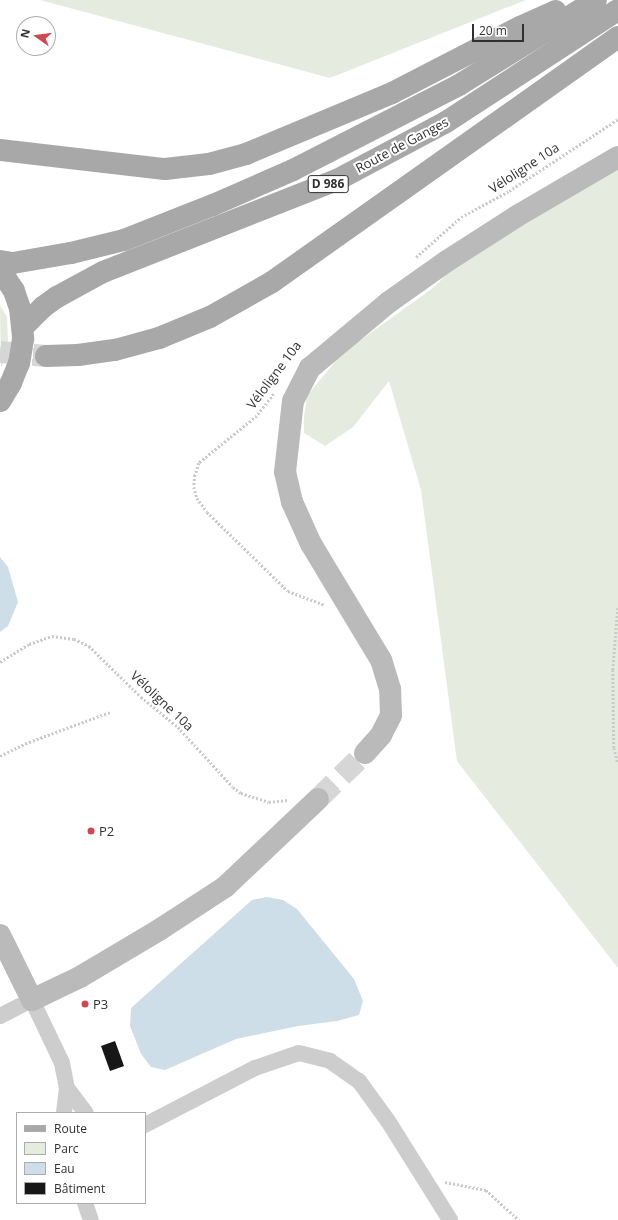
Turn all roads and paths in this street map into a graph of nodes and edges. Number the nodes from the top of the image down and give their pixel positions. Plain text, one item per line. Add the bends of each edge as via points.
1 (583, 0) edge
2 (596, 0) edge
3 (618, 10) edge
4 (618, 37) edge
5 (618, 119) edge
6 (0, 150) edge
7 (618, 157) edge
8 (415, 258) dead end
9 (0, 261) edge
10 (0, 270) edge
11 (23, 327) junction
12 (46, 356) tunnel mouth
13 (277, 390) dead end
14 (0, 401) edge
15 (330, 607) dead end
16 (618, 608) edge
17 (0, 662) edge
18 (110, 712) dead end
19 (365, 753) tunnel mouth
20 (0, 756) edge
21 (618, 763) edge
22 (318, 799) tunnel mouth
23 (291, 800) dead end
24 (0, 935) edge
25 (32, 1000) junction
26 (0, 1016) edge
27 (68, 1088) junction
28 (64, 1112) edge
29 (85, 1112) edge
30 (146, 1124) edge
31 (423, 1178) junction
32 (85, 1204) edge
33 (91, 1220) edge
34 (450, 1220) edge
35 (519, 1220) edge

1 - 6 main road via 520,27 392,93 246,154 209,164 165,169
2 - 9 main road, Route de Ganges / D 986 via 459,85 293,170 124,240 13,263
3 - 11 main road, Route de Ganges / D 986 via 446,122 337,180 103,272 57,297
4 - 12 main road via 272,282 210,317 159,338 115,350
5 - 8 path, Véloligne 10a via 509,191 461,217
7 - 19 street via 517,216 389,302 310,368 293,401 285,472 292,502 310,544 381,660 390,689 390,716 381,735
10 - 11 main road via 14,290
11 - 14 main road via 20,363
13 - 15 path, Véloligne 10a via 257,416 199,463 194,487 197,498 207,512 288,591
16 - 21 path via 613,670 614,748
17 - 23 path, Véloligne 10a via 29,644 52,636 74,639 89,646 142,697 178,727 241,794 269,802
18 - 20 path via 29,742
22 - 25 street via 225,887 80,977
24 - 25 street
25 - 26 street
25 - 27 street via 62,1063
27 - 28 street
27 - 29 street
30 - 31 street via 254,1068 300,1053 330,1061 359,1081 388,1121
31 - 34 street
31 - 35 path via 486,1190
32 - 33 street

